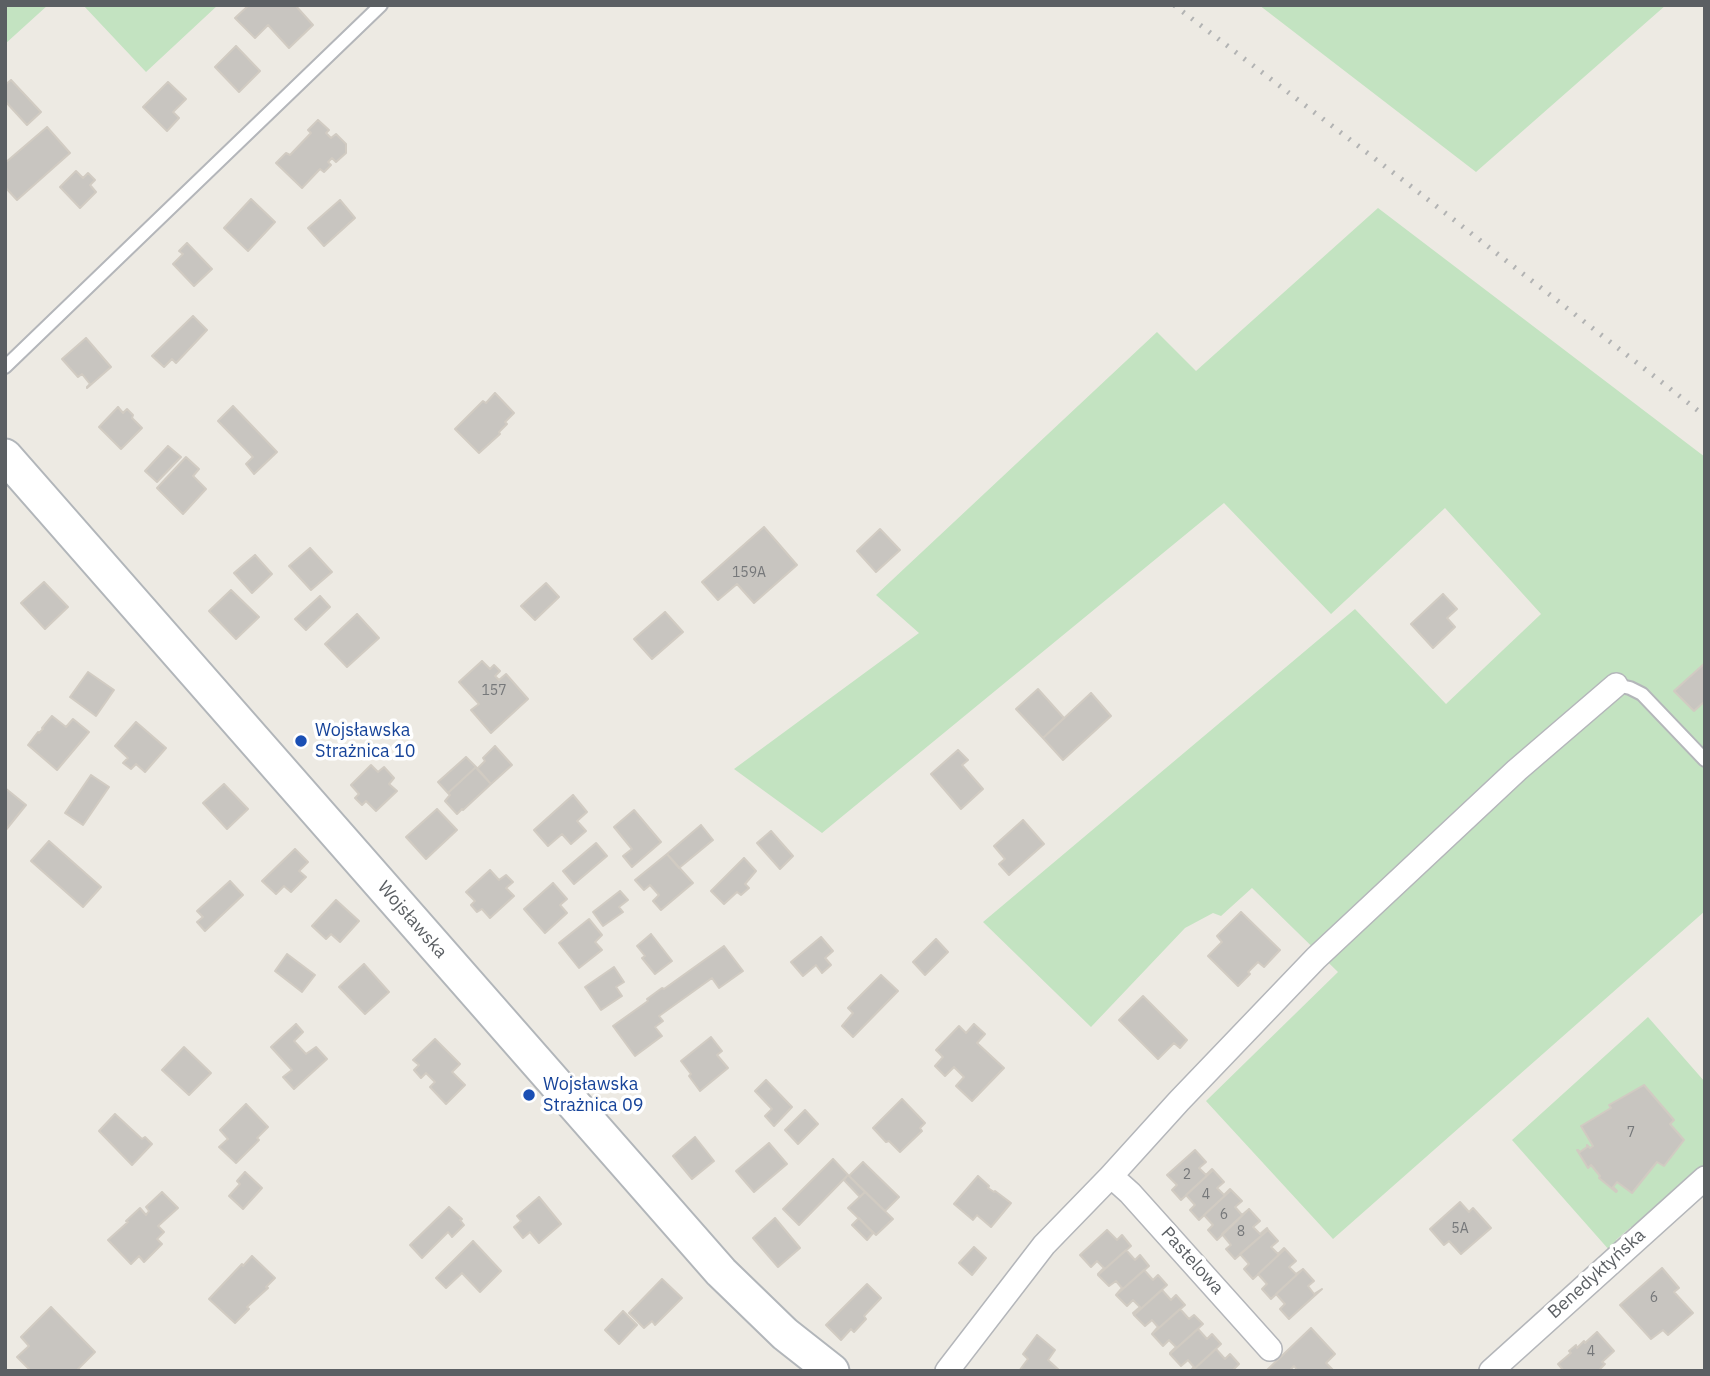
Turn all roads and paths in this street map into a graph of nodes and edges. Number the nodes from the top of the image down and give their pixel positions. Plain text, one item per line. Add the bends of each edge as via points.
1 (381, 5) edge
2 (5, 367) edge
3 (5, 456) edge
4 (1616, 685) joint
5 (1705, 760) edge
6 (1111, 1176) junction
7 (1705, 1178) edge
8 (1270, 1349) dead end
9 (832, 1371) edge
10 (947, 1371) edge
11 (1490, 1371) edge

1 - 2 lane
3 - 9 street, Wojsławska via 720,1272
4 - 5 lane via 1642,694
4 - 6 street via 1517,770 1316,958
6 - 8 street, Pastelowa
6 - 10 street via 1044,1245
7 - 11 street, Benedyktyńska

